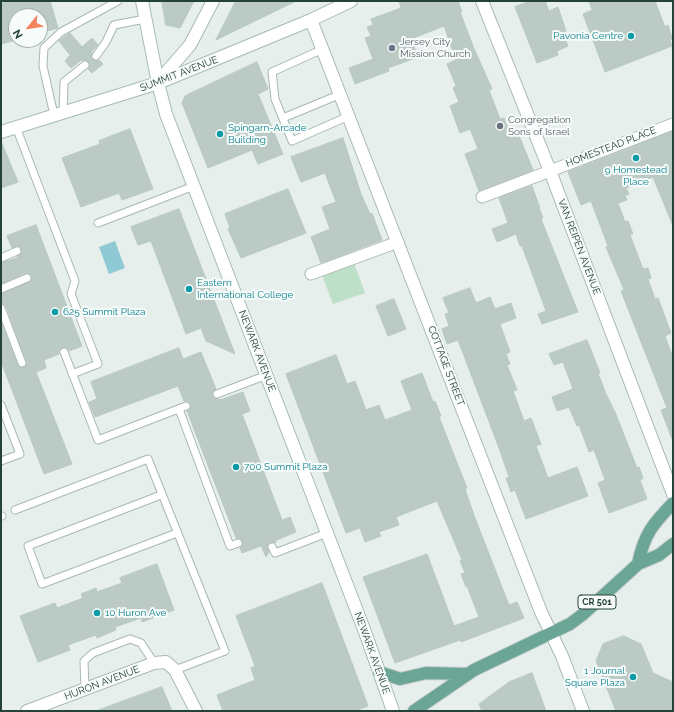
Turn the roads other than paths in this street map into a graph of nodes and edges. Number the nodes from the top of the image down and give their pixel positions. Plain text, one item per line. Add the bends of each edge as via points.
1 (118, 1) edge
2 (142, 1) edge
3 (213, 1) edge
4 (351, 1) edge
5 (482, 1) edge
6 (145, 19) junction
7 (312, 20) junction
8 (323, 48) junction
9 (96, 56) dead end
10 (86, 65) dead end
11 (158, 83) junction
12 (341, 94) junction
13 (58, 114) junction
14 (349, 116) junction
15 (283, 118) junction
16 (673, 124) edge
17 (16, 127) junction
18 (1, 132) edge
19 (550, 170) junction
20 (194, 186) junction
21 (482, 197) dead end
22 (98, 223) dead end
23 (398, 242) junction
24 (17, 252) dead end
25 (1, 258) edge
26 (311, 274) dead end
27 (28, 278) dead end
28 (1, 289) edge
29 (1, 308) edge
30 (64, 352) dead end
31 (22, 363) dead end
32 (72, 374) junction
33 (267, 375) junction
34 (217, 394) dead end
35 (1, 405) edge
36 (1, 461) edge
37 (673, 494) edge
38 (162, 495) junction
39 (673, 503) edge
40 (15, 510) dead end
41 (177, 533) junction
42 (327, 533) junction
43 (238, 543) dead end
44 (673, 544) edge
45 (272, 547) dead end
46 (638, 564) junction
47 (551, 632) junction
48 (154, 663) junction
49 (175, 670) junction
50 (379, 672) junction
51 (468, 674) junction
52 (85, 689) junction
53 (28, 711) edge
54 (196, 711) edge
55 (393, 711) edge
56 (414, 711) edge
57 (583, 711) edge

1 - 13 lane via 61,32 44,48 42,66
2 - 6 street, NEWARK AVENUE
3 - 11 street via 190,45
4 - 7 street, SUMMIT AVENUE
5 - 19 street, VAN REIPEN AVENUE
6 - 9 lane via 114,25
6 - 11 street, NEWARK AVENUE
7 - 8 street, COTTAGE STREET
7 - 11 street, SUMMIT AVENUE
8 - 12 street, COTTAGE STREET
8 - 15 lane via 272,72 275,98
10 - 13 lane via 64,82
11 - 13 street, SUMMIT AVENUE
11 - 20 street, NEWARK AVENUE via 166,114
12 - 14 street, COTTAGE STREET
12 - 15 lane
13 - 17 street, SUMMIT AVENUE
14 - 15 lane via 292,141
14 - 23 street, COTTAGE STREET
16 - 19 street, HOMESTEAD PLACE
17 - 18 street, SUMMIT AVENUE
17 - 32 lane via 75,281 71,294 98,364
19 - 21 street, HOMESTEAD PLACE
19 - 37 street, VAN REIPEN AVENUE
20 - 22 lane
20 - 33 street, NEWARK AVENUE
23 - 26 street
23 - 47 street, COTTAGE STREET via 541,612
24 - 25 lane
27 - 28 lane
29 - 31 lane
30 - 32 lane
32 - 43 lane via 98,440 182,407 230,546
33 - 34 lane
33 - 42 street, NEWARK AVENUE
35 - 36 lane via 20,454
38 - 40 lane via 148,459
38 - 41 lane
38 - 41 lane via 28,546 42,584
39 - 46 main road via 651,526 644,539
41 - 49 lane via 225,651
42 - 45 lane via 274,553
42 - 50 street, NEWARK AVENUE
44 - 46 main road, CR 501 via 659,555
46 - 47 main road, CR 501 via 582,615 570,624
47 - 51 main road, CR 501
47 - 57 street, COTTAGE STREET
48 - 49 street via 166,662
48 - 52 street, HURON AVENUE
48 - 52 lane via 141,643 130,639 93,653 84,661
49 - 54 street
50 - 51 main road via 400,679 426,673
50 - 55 street, NEWARK AVENUE
51 - 56 main road, CR 501
52 - 53 street, HURON AVENUE

